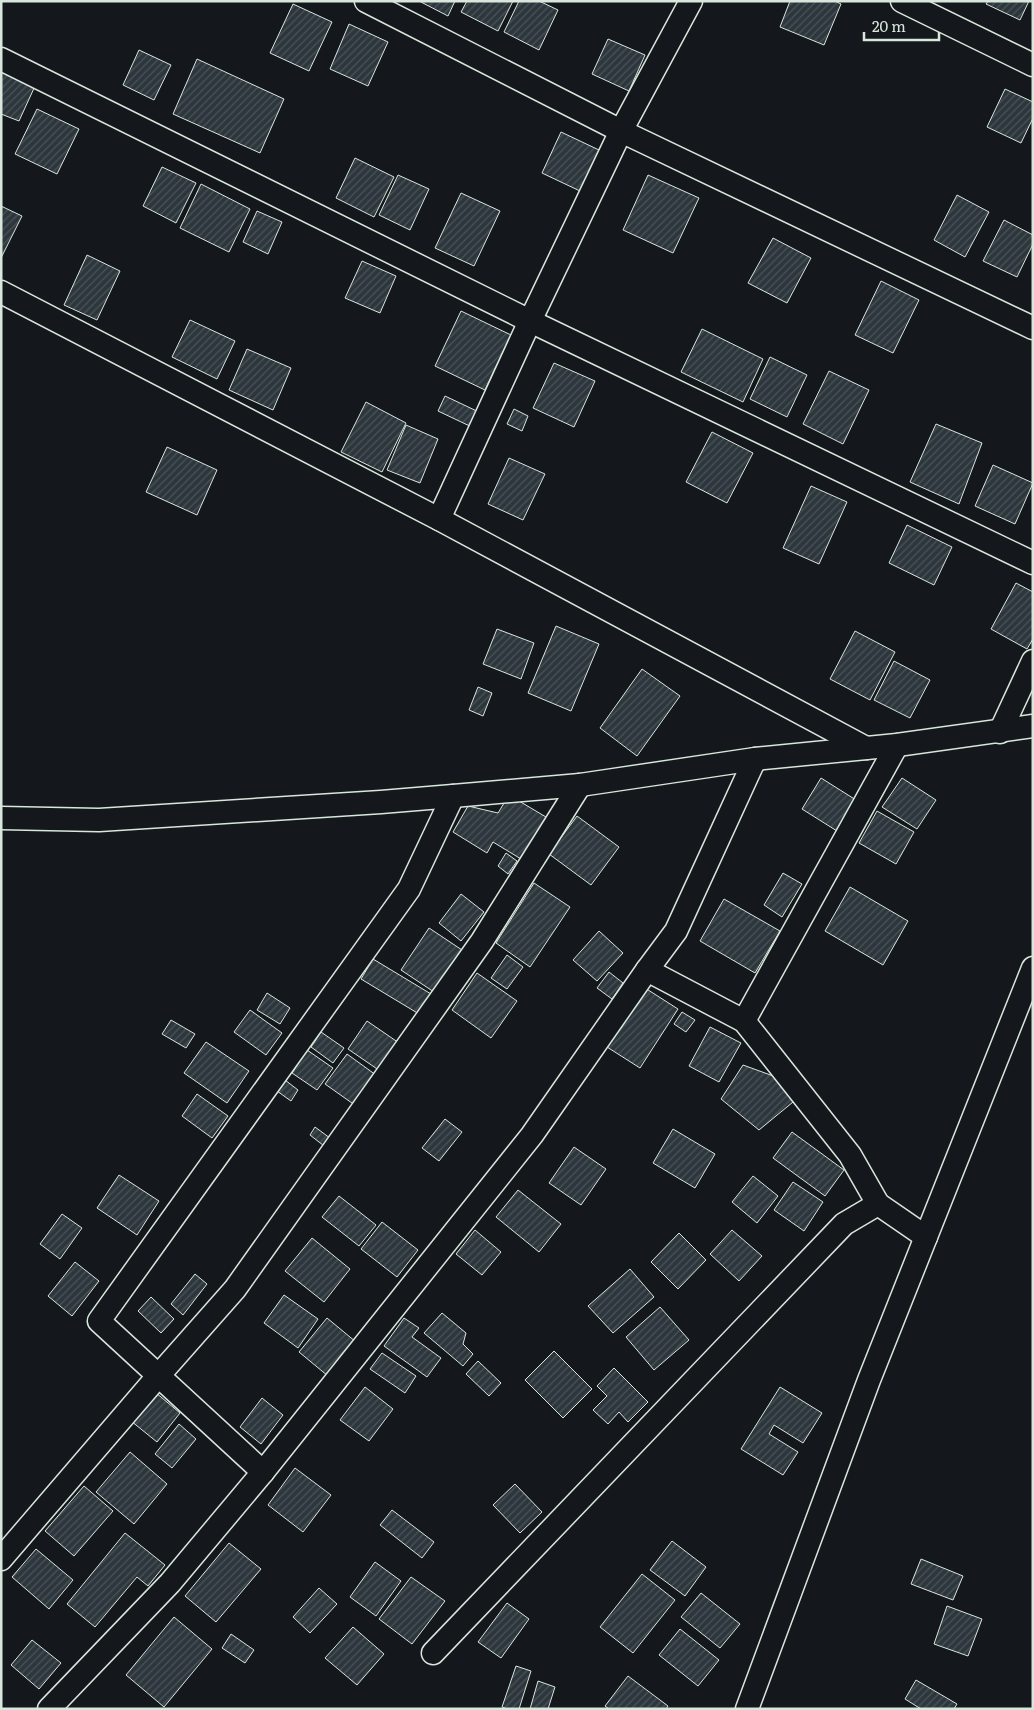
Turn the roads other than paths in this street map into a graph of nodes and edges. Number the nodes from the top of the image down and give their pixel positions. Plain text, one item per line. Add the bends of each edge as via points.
1 (366, 1) edge
2 (691, 1) edge
3 (902, 1) edge
4 (1, 59) edge
5 (1033, 65) edge
6 (621, 131) junction
7 (1, 292) edge
8 (530, 321) junction
9 (1033, 328) edge
10 (439, 518) junction
11 (1033, 563) edge
12 (1033, 661) edge
13 (1033, 726) edge
14 (1000, 732) junction
15 (897, 745) junction
16 (866, 748) junction
17 (755, 759) junction
18 (580, 785) junction
19 (453, 796) junction
20 (1, 818) edge
21 (1033, 968) edge
22 (647, 970) junction
23 (744, 1021) junction
24 (878, 1204) junction
25 (926, 1237) junction
26 (158, 1375) junction
27 (263, 1472) junction
28 (1, 1559) edge
29 (433, 1653) dead end
30 (49, 1709) edge
31 (747, 1709) edge

1 - 6 street
2 - 6 street
3 - 5 street
4 - 8 street
6 - 8 street
6 - 9 street
7 - 10 street
8 - 10 street
8 - 11 street
10 - 16 street
12 - 14 street
13 - 14 street
14 - 15 street
15 - 16 street
15 - 23 street
16 - 17 street
17 - 18 street
17 - 22 street via 676,931
18 - 19 street
18 - 26 street via 482,941 235,1289
19 - 20 street via 99,820
19 - 26 street via 409,889 99,1321
21 - 25 street
22 - 23 street
22 - 27 street via 532,1135
23 - 24 street via 850,1155
24 - 25 street
24 - 29 street via 844,1224
25 - 31 street via 869,1380
26 - 27 street
26 - 28 street
27 - 30 street via 170,1583

